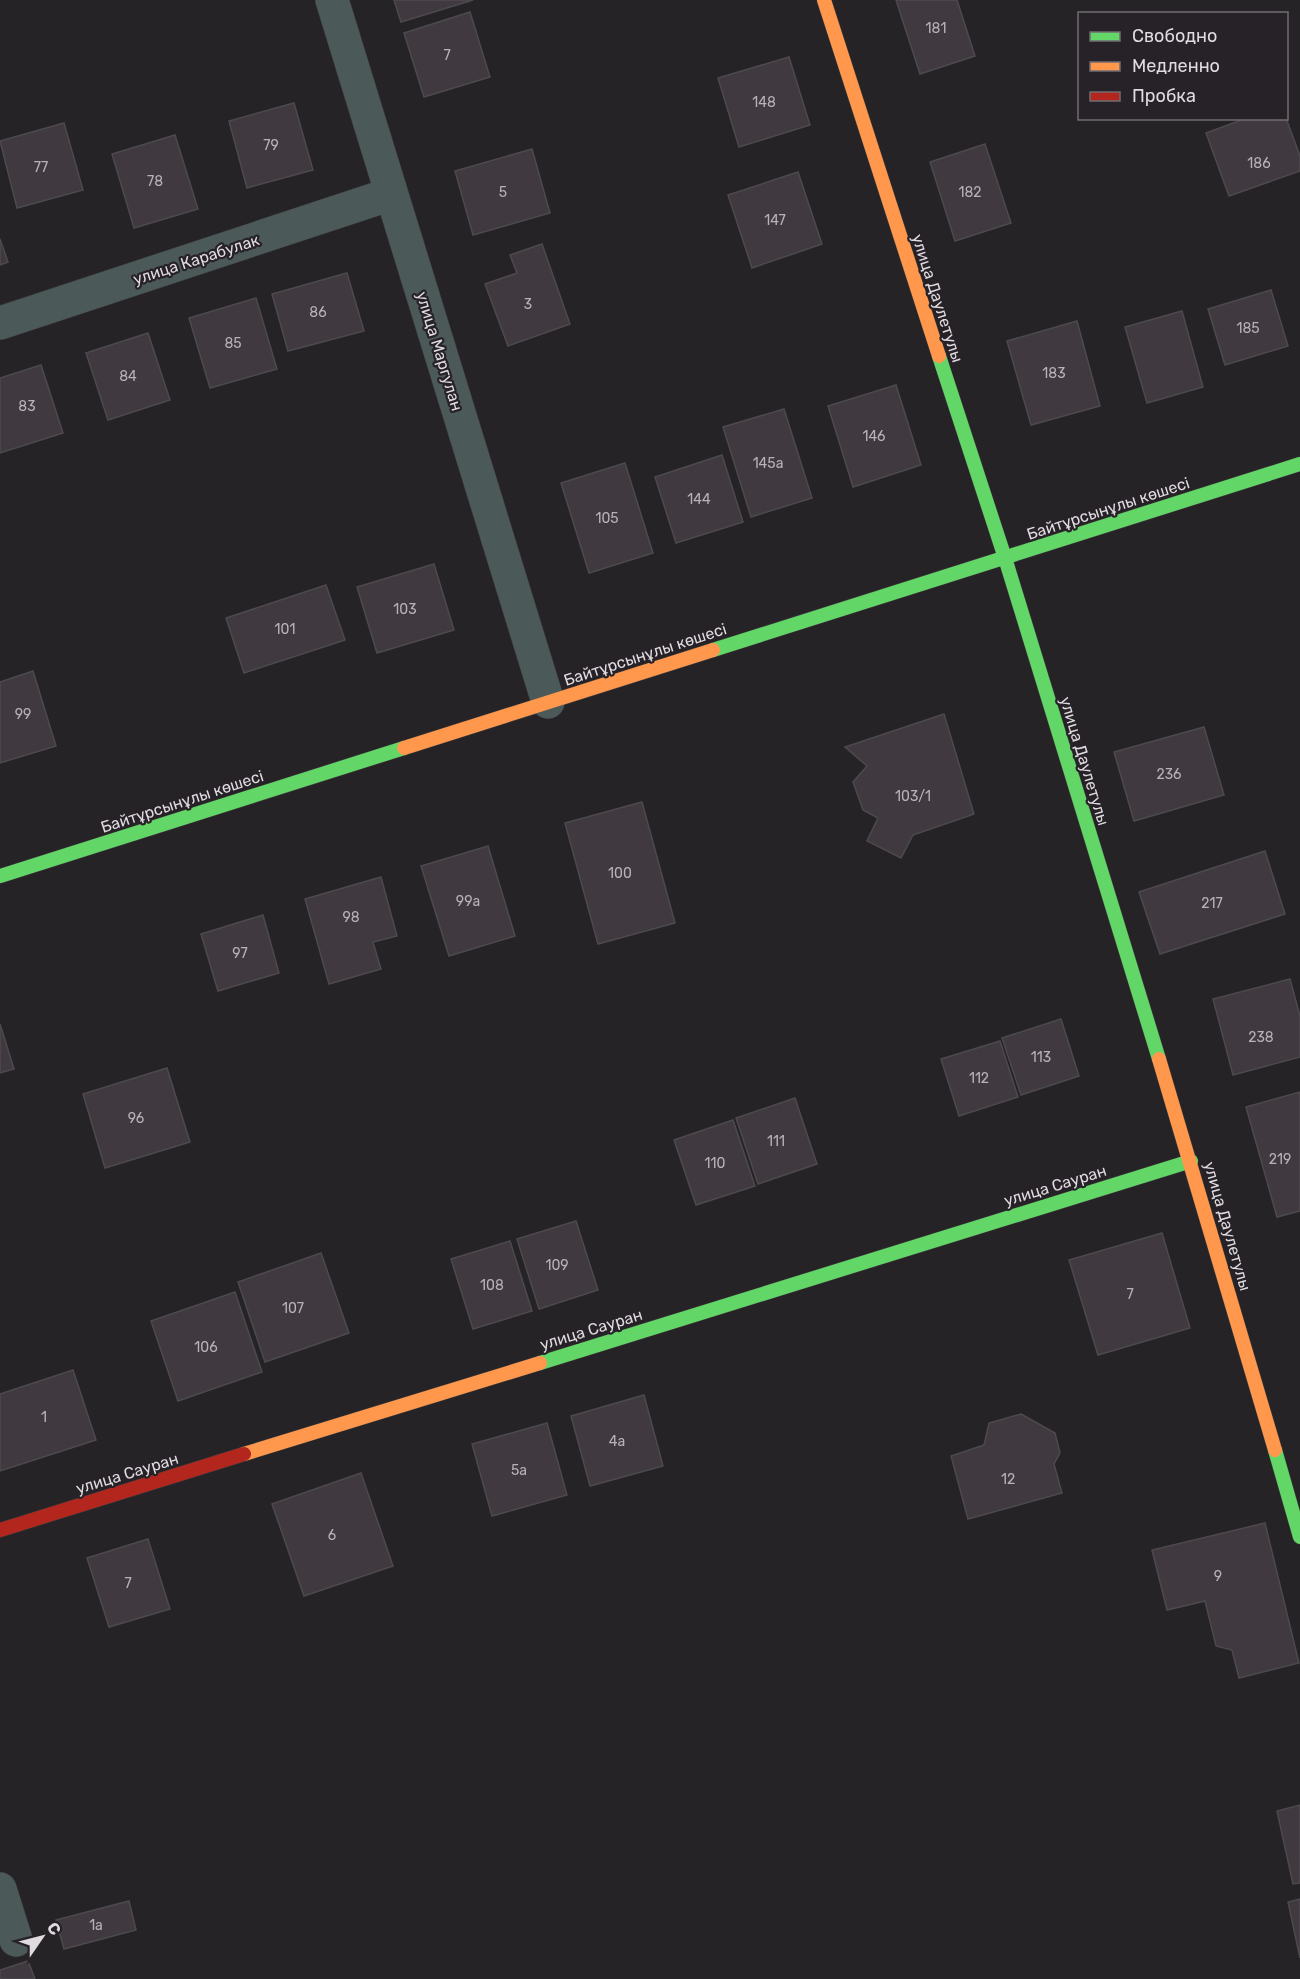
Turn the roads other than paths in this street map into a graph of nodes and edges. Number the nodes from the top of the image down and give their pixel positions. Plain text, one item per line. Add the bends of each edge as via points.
1 (332, 0) edge
2 (824, 0) edge
3 (391, 194) junction
4 (0, 323) edge
5 (1300, 464) edge
6 (1005, 558) junction
7 (548, 702) junction
8 (0, 876) edge
9 (1191, 1161) junction
10 (0, 1530) edge
11 (1300, 1537) edge
12 (0, 1888) edge
13 (16, 1940) dead end

1 - 3 street, улица Маргулан
2 - 6 street, улица Даулетулы
3 - 4 street, улица Карабулак
3 - 7 street, улица Маргулан
5 - 6 street, Байтұрсынұлы көшесі
6 - 7 street, Байтұрсынұлы көшесі
6 - 9 street, улица Даулетулы
7 - 8 street, Байтұрсынұлы көшесі
9 - 10 street, улица Сауран
9 - 11 street, улица Даулетулы
12 - 13 street

